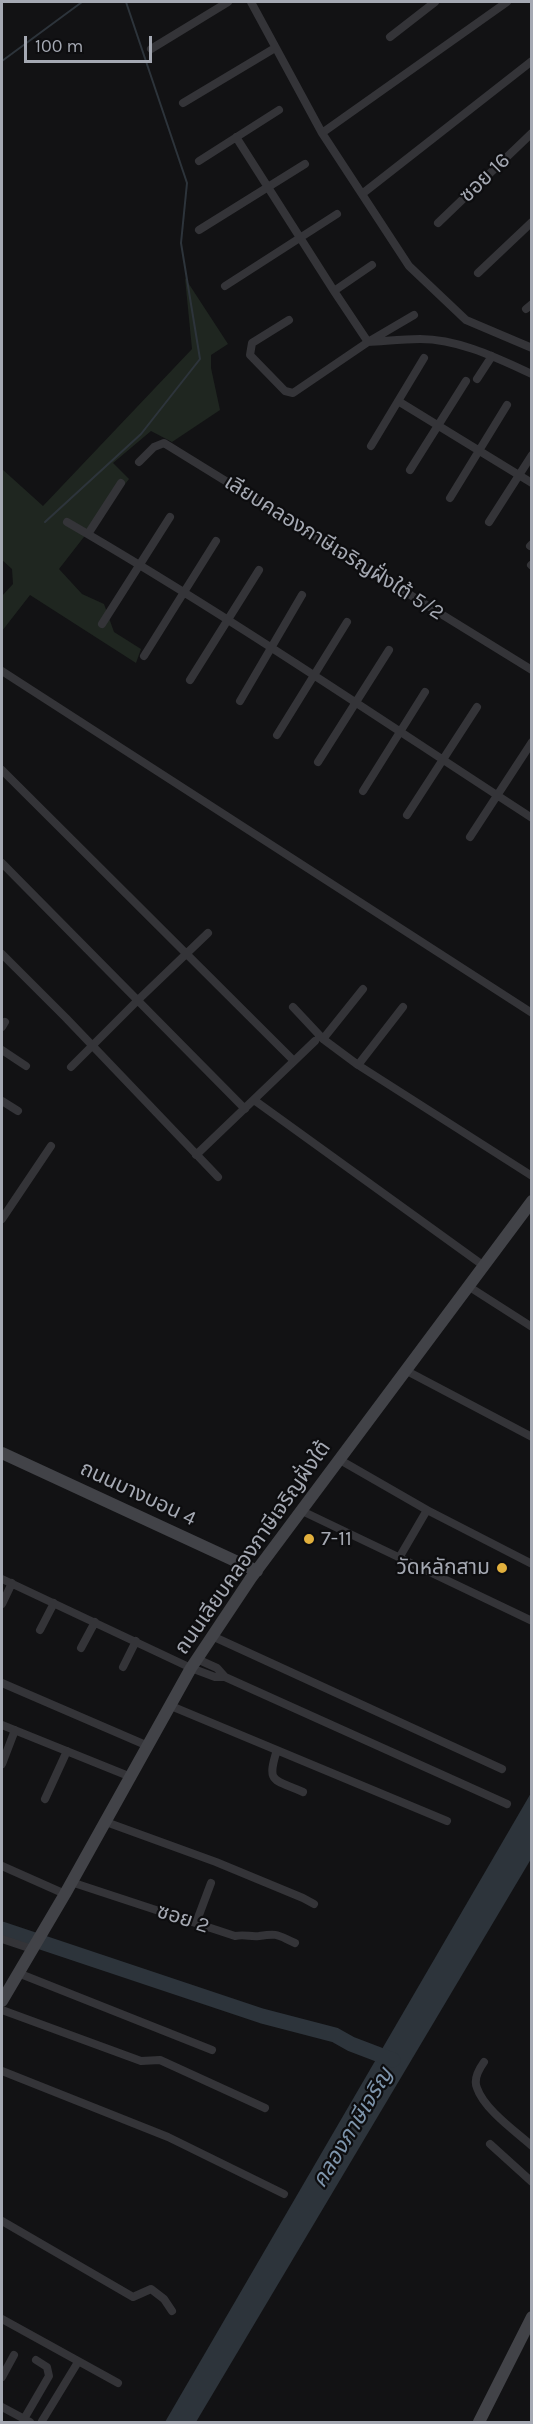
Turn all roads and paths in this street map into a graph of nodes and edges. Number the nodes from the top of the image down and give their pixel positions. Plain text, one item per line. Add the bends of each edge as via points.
1 (228, 2) edge
2 (251, 2) edge
3 (435, 2) edge
4 (507, 2) edge
5 (390, 38) dead end
6 (275, 48) junction
7 (152, 49) dead end
8 (531, 61) edge
9 (183, 103) dead end
10 (279, 111) dead end
11 (322, 133) junction
12 (531, 133) edge
13 (236, 137) junction
14 (199, 161) dead end
15 (305, 164) dead end
16 (269, 187) junction
17 (362, 194) junction
18 (336, 214) dead end
19 (531, 222) edge
20 (438, 224) dead end
21 (199, 230) dead end
22 (300, 237) junction
23 (372, 265) dead end
24 (478, 273) dead end
25 (225, 286) dead end
26 (334, 291) junction
27 (414, 315) dead end
28 (289, 320) dead end
29 (368, 342) junction
30 (531, 348) edge
31 (492, 356) junction
32 (424, 357) dead end
33 (531, 374) edge
34 (477, 379) dead end
35 (466, 381) dead end
36 (398, 401) junction
37 (507, 405) dead end
38 (439, 426) junction
39 (371, 446) dead end
40 (478, 450) junction
41 (531, 455) edge
42 (140, 462) dead end
43 (410, 470) dead end
44 (519, 475) junction
45 (121, 483) dead end
46 (531, 483) edge
47 (450, 498) dead end
48 (170, 516) dead end
49 (68, 522) dead end
50 (489, 522) dead end
51 (88, 534) junction
52 (216, 541) dead end
53 (141, 564) junction
54 (259, 570) dead end
55 (185, 592) junction
56 (302, 596) dead end
57 (227, 620) junction
58 (347, 622) dead end
59 (102, 624) dead end
60 (271, 648) junction
61 (389, 650) dead end
62 (144, 656) dead end
63 (531, 670) edge
64 (2, 671) edge
65 (313, 674) junction
66 (189, 680) dead end
67 (424, 692) dead end
68 (240, 701) dead end
69 (357, 702) junction
70 (477, 707) dead end
71 (400, 732) junction
72 (277, 735) dead end
73 (531, 742) edge
74 (443, 760) junction
75 (318, 762) dead end
76 (2, 770) edge
77 (363, 790) dead end
78 (496, 795) junction
79 (407, 815) dead end
80 (531, 818) edge
81 (470, 837) dead end
82 (2, 863) edge
83 (208, 933) dead end
84 (2, 954) edge
85 (187, 954) junction
86 (363, 989) dead end
87 (138, 1000) junction
88 (293, 1007) dead end
89 (403, 1007) dead end
90 (531, 1013) edge
91 (319, 1040) junction
92 (93, 1046) junction
93 (2, 1050) edge
94 (294, 1061) junction
95 (358, 1065) junction
96 (26, 1066) dead end
97 (71, 1067) dead end
98 (254, 1100) junction
99 (2, 1101) edge
100 (245, 1109) junction
101 (18, 1111) dead end
102 (51, 1146) dead end
103 (196, 1155) junction
104 (531, 1176) edge
105 (218, 1177) dead end
106 (529, 1208) edge
107 (2, 1219) edge
108 (484, 1266) junction
109 (468, 1286) junction
110 (531, 1328) edge
111 (405, 1370) junction
112 (531, 1437) edge
113 (2, 1453) edge
114 (340, 1460) junction
115 (427, 1510) junction
116 (302, 1511) junction
117 (399, 1558) junction
118 (531, 1564) edge
119 (257, 1571) junction
120 (2, 1579) edge
121 (12, 1583) junction
122 (54, 1603) junction
123 (2, 1604) edge
124 (531, 1621) edge
125 (95, 1622) junction
126 (40, 1630) dead end
127 (212, 1636) junction
128 (136, 1641) junction
129 (81, 1648) dead end
130 (194, 1663) junction
131 (123, 1667) dead end
132 (2, 1683) edge
133 (171, 1706) junction
134 (2, 1725) edge
135 (15, 1730) junction
136 (148, 1746) junction
137 (67, 1750) junction
138 (277, 1750) junction
139 (2, 1764) edge
140 (502, 1770) dead end
141 (131, 1777) junction
142 (303, 1792) dead end
143 (45, 1799) dead end
144 (507, 1804) dead end
145 (447, 1821) dead end
146 (106, 1822) junction
147 (2, 1866) edge
148 (71, 1882) junction
149 (211, 1883) dead end
150 (65, 1894) junction
151 (314, 1904) dead end
152 (196, 1923) junction
153 (2, 1939) edge
154 (296, 1943) dead end
155 (35, 1945) junction
156 (18, 1973) junction
157 (2, 2001) edge
158 (2, 2010) edge
159 (212, 2050) dead end
160 (484, 2062) dead end
161 (2, 2071) edge
162 (265, 2108) dead end
163 (490, 2144) dead end
164 (531, 2146) edge
165 (531, 2182) edge
166 (284, 2194) dead end
167 (2, 2221) edge
168 (172, 2311) dead end
169 (531, 2317) edge
170 (2, 2319) edge
171 (14, 2355) dead end
172 (36, 2360) dead end
173 (78, 2362) junction
174 (2, 2376) edge
175 (117, 2383) dead end
176 (2, 2407) edge
177 (27, 2421) edge
178 (42, 2421) edge
179 (479, 2422) edge

1 - 7 street
2 - 6 street
3 - 5 street
4 - 11 street
6 - 9 street
6 - 11 street
8 - 17 street
10 - 13 street
11 - 17 street
12 - 20 street, ซอย 16
13 - 14 street
13 - 16 street
15 - 16 street
16 - 21 street
16 - 22 street
17 - 30 street via 409,266 466,320
18 - 22 street
19 - 24 street
22 - 25 street
22 - 26 street
23 - 26 street
26 - 29 street
27 - 29 street
28 - 29 street via 252,343 250,349 250,355 285,391 293,393 300,389
29 - 31 street via 450,342
31 - 33 street
31 - 34 street
32 - 36 street
35 - 38 street
36 - 38 street
36 - 39 street
37 - 40 street
38 - 40 street
38 - 43 street
40 - 44 street
40 - 47 street
41 - 44 street
42 - 63 street, เลียบคลองภาษีเจริญฝั่งใต้ 5/2 via 154,447 164,443
44 - 46 street
44 - 50 street
45 - 51 street
48 - 53 street
49 - 51 street
51 - 53 street
52 - 55 street
53 - 55 street
53 - 59 street
54 - 57 street
55 - 57 street
55 - 62 street
56 - 60 street
57 - 60 street
57 - 66 street
58 - 65 street
60 - 65 street
60 - 68 street
61 - 69 street
64 - 90 street
65 - 69 street
65 - 72 street
67 - 71 street
69 - 71 street
69 - 75 street
70 - 74 street
71 - 74 street
71 - 77 street
73 - 78 street
74 - 78 street
74 - 79 street
76 - 85 street
78 - 80 street
78 - 81 street
82 - 87 street
83 - 85 street
84 - 92 street
85 - 87 street
85 - 94 street
86 - 91 street
87 - 92 street
87 - 100 street
88 - 91 street
89 - 95 street
91 - 94 street
91 - 95 street
92 - 97 street
92 - 103 street
93 - 96 street
94 - 98 street
95 - 104 street
98 - 100 street
98 - 108 street
99 - 101 street
100 - 103 street
102 - 107 street
103 - 105 street
106 - 108 street, ถนนเลียบคลองภาษีเจริญฝั่งใต้
108 - 109 street, ถนนเลียบคลองภาษีเจริญฝั่งใต้
109 - 110 street
109 - 111 street, ถนนเลียบคลองภาษีเจริญฝั่งใต้
111 - 112 street
111 - 114 street, ถนนเลียบคลองภาษีเจริญฝั่งใต้
113 - 119 street, ถนนบางบอน 4
114 - 115 street
114 - 116 street, ถนนเลียบคลองภาษีเจริญฝั่งใต้
115 - 117 street
115 - 118 street
116 - 117 street
116 - 119 street, ถนนเลียบคลองภาษีเจริญฝั่งใต้
117 - 124 street
119 - 127 street, ถนนเลียบคลองภาษีเจริญฝั่งใต้
120 - 121 street
121 - 122 street
121 - 123 street
122 - 125 street
122 - 126 street
125 - 128 street
125 - 129 street
127 - 130 street, ถนนเลียบคลองภาษีเจริญฝั่งใต้
127 - 140 street
128 - 130 street
128 - 131 street
130 - 133 street, ถนนเลียบคลองภาษีเจริญฝั่งใต้
130 - 144 street via 217,1668 225,1677
132 - 136 street
133 - 136 street, ถนนเลียบคลองภาษีเจริญฝั่งใต้
133 - 138 street
134 - 135 street
135 - 137 street
135 - 139 street
136 - 141 street, ถนนเลียบคลองภาษีเจริญฝั่งใต้
137 - 141 street
137 - 143 street
138 - 142 street via 272,1775
138 - 145 street
141 - 146 street, ถนนเลียบคลองภาษีเจริญฝั่งใต้
146 - 148 street, ถนนเลียบคลองภาษีเจริญฝั่งใต้
146 - 151 street via 216,1862
147 - 150 street
148 - 150 street, ถนนเลียบคลองภาษีเจริญฝั่งใต้
148 - 152 street, ซอย 2
149 - 152 street
150 - 155 street, ถนนเลียบคลองภาษีเจริญฝั่งใต้
152 - 154 street, ซอย 2 via 235,1936 273,1933
153 - 155 street
155 - 156 street, ถนนเลียบคลองภาษีเจริญฝั่งใต้
156 - 157 street, ถนนเลียบคลองภาษีเจริญฝั่งใต้
156 - 159 street
158 - 162 street via 141,2061 160,2060
160 - 164 street via 476,2087 488,2106
161 - 166 street via 168,2137
163 - 165 street
167 - 168 street via 133,2296 151,2289 164,2298
169 - 179 street
170 - 173 street
171 - 174 street
172 - 177 street via 47,2367 49,2376
173 - 175 street
173 - 178 street
176 - 177 street

